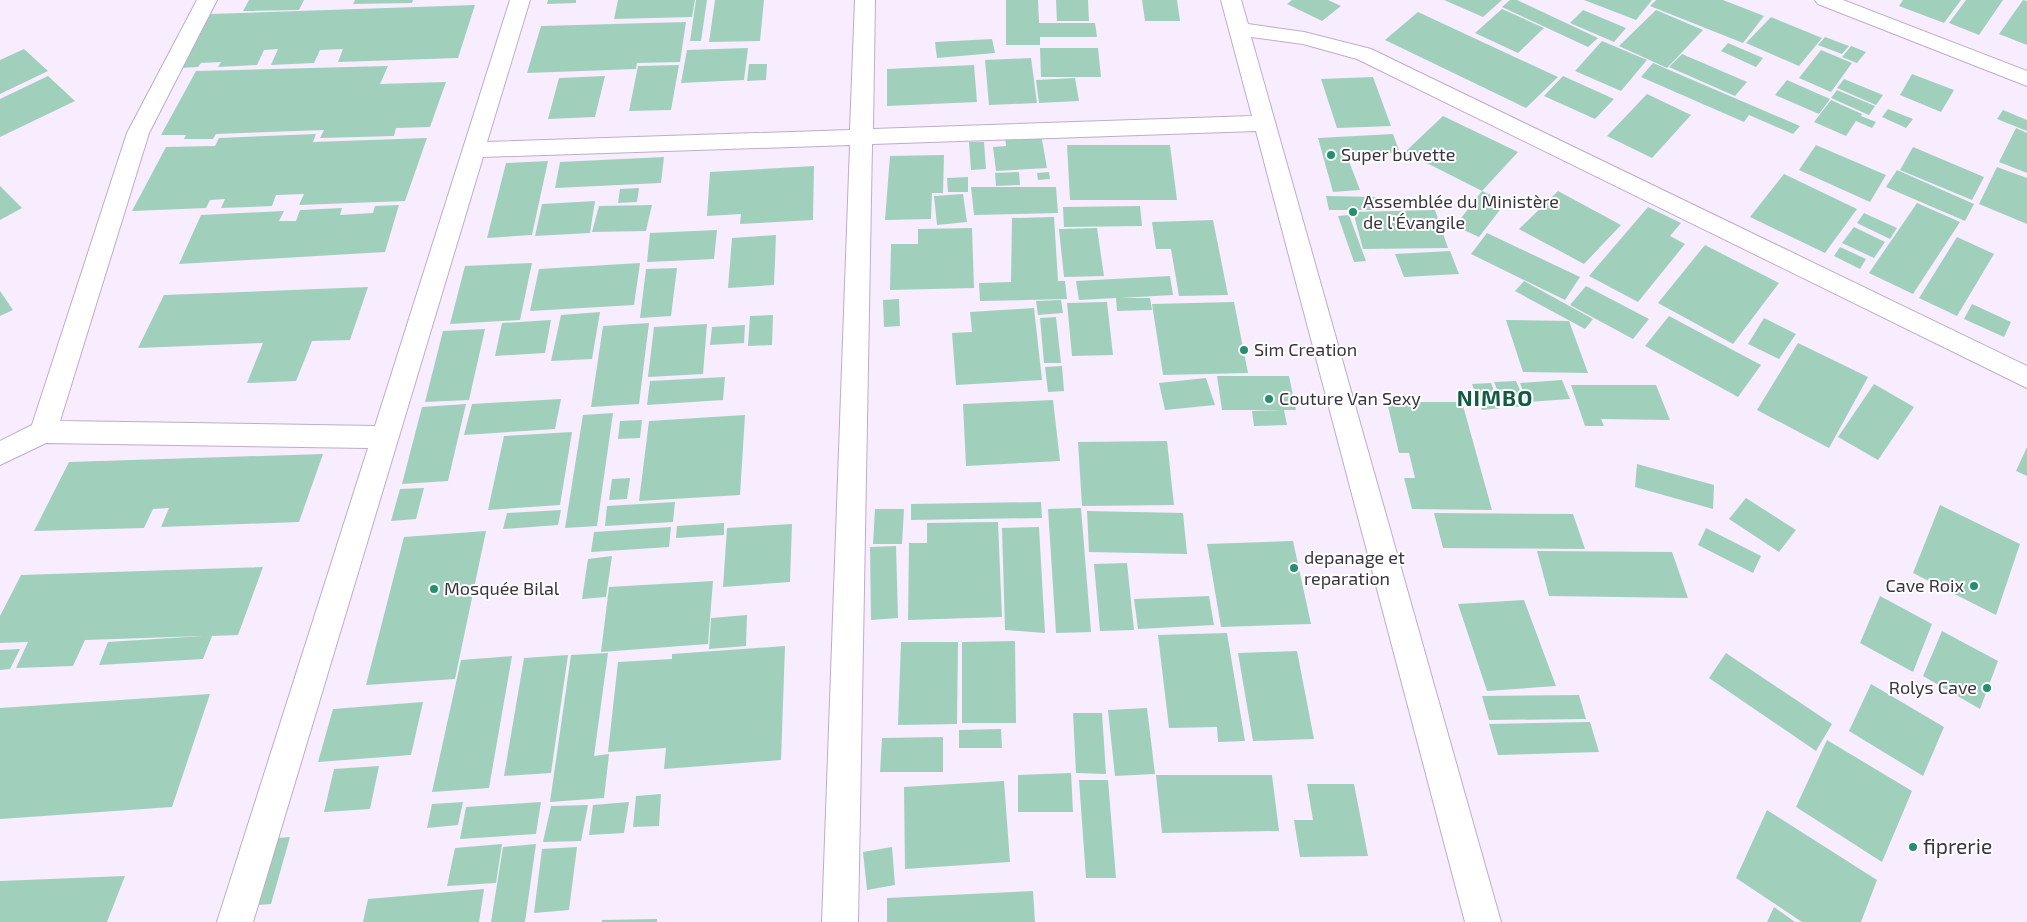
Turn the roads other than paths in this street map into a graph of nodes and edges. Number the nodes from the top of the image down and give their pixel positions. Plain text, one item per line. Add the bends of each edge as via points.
1 (207, 0) edge
2 (520, 0) edge
3 (865, 0) edge
4 (1231, 0) edge
5 (1825, 0) edge
6 (1862, 6) edge
7 (1239, 28) junction
8 (2027, 79) edge
9 (1265, 123) junction
10 (861, 137) junction
11 (473, 150) junction
12 (2027, 378) edge
13 (43, 432) junction
14 (384, 437) junction
15 (0, 454) edge
16 (235, 922) edge
17 (840, 922) edge
18 (1484, 922) edge

1 - 13 street via 138,134
2 - 11 street
3 - 10 street
4 - 7 street
5 - 6 street
6 - 8 street
7 - 9 street
7 - 12 street via 1304,38 1364,54
9 - 10 street
9 - 18 street
10 - 11 street
10 - 17 street
11 - 14 street
13 - 14 street
13 - 15 street
14 - 16 street

